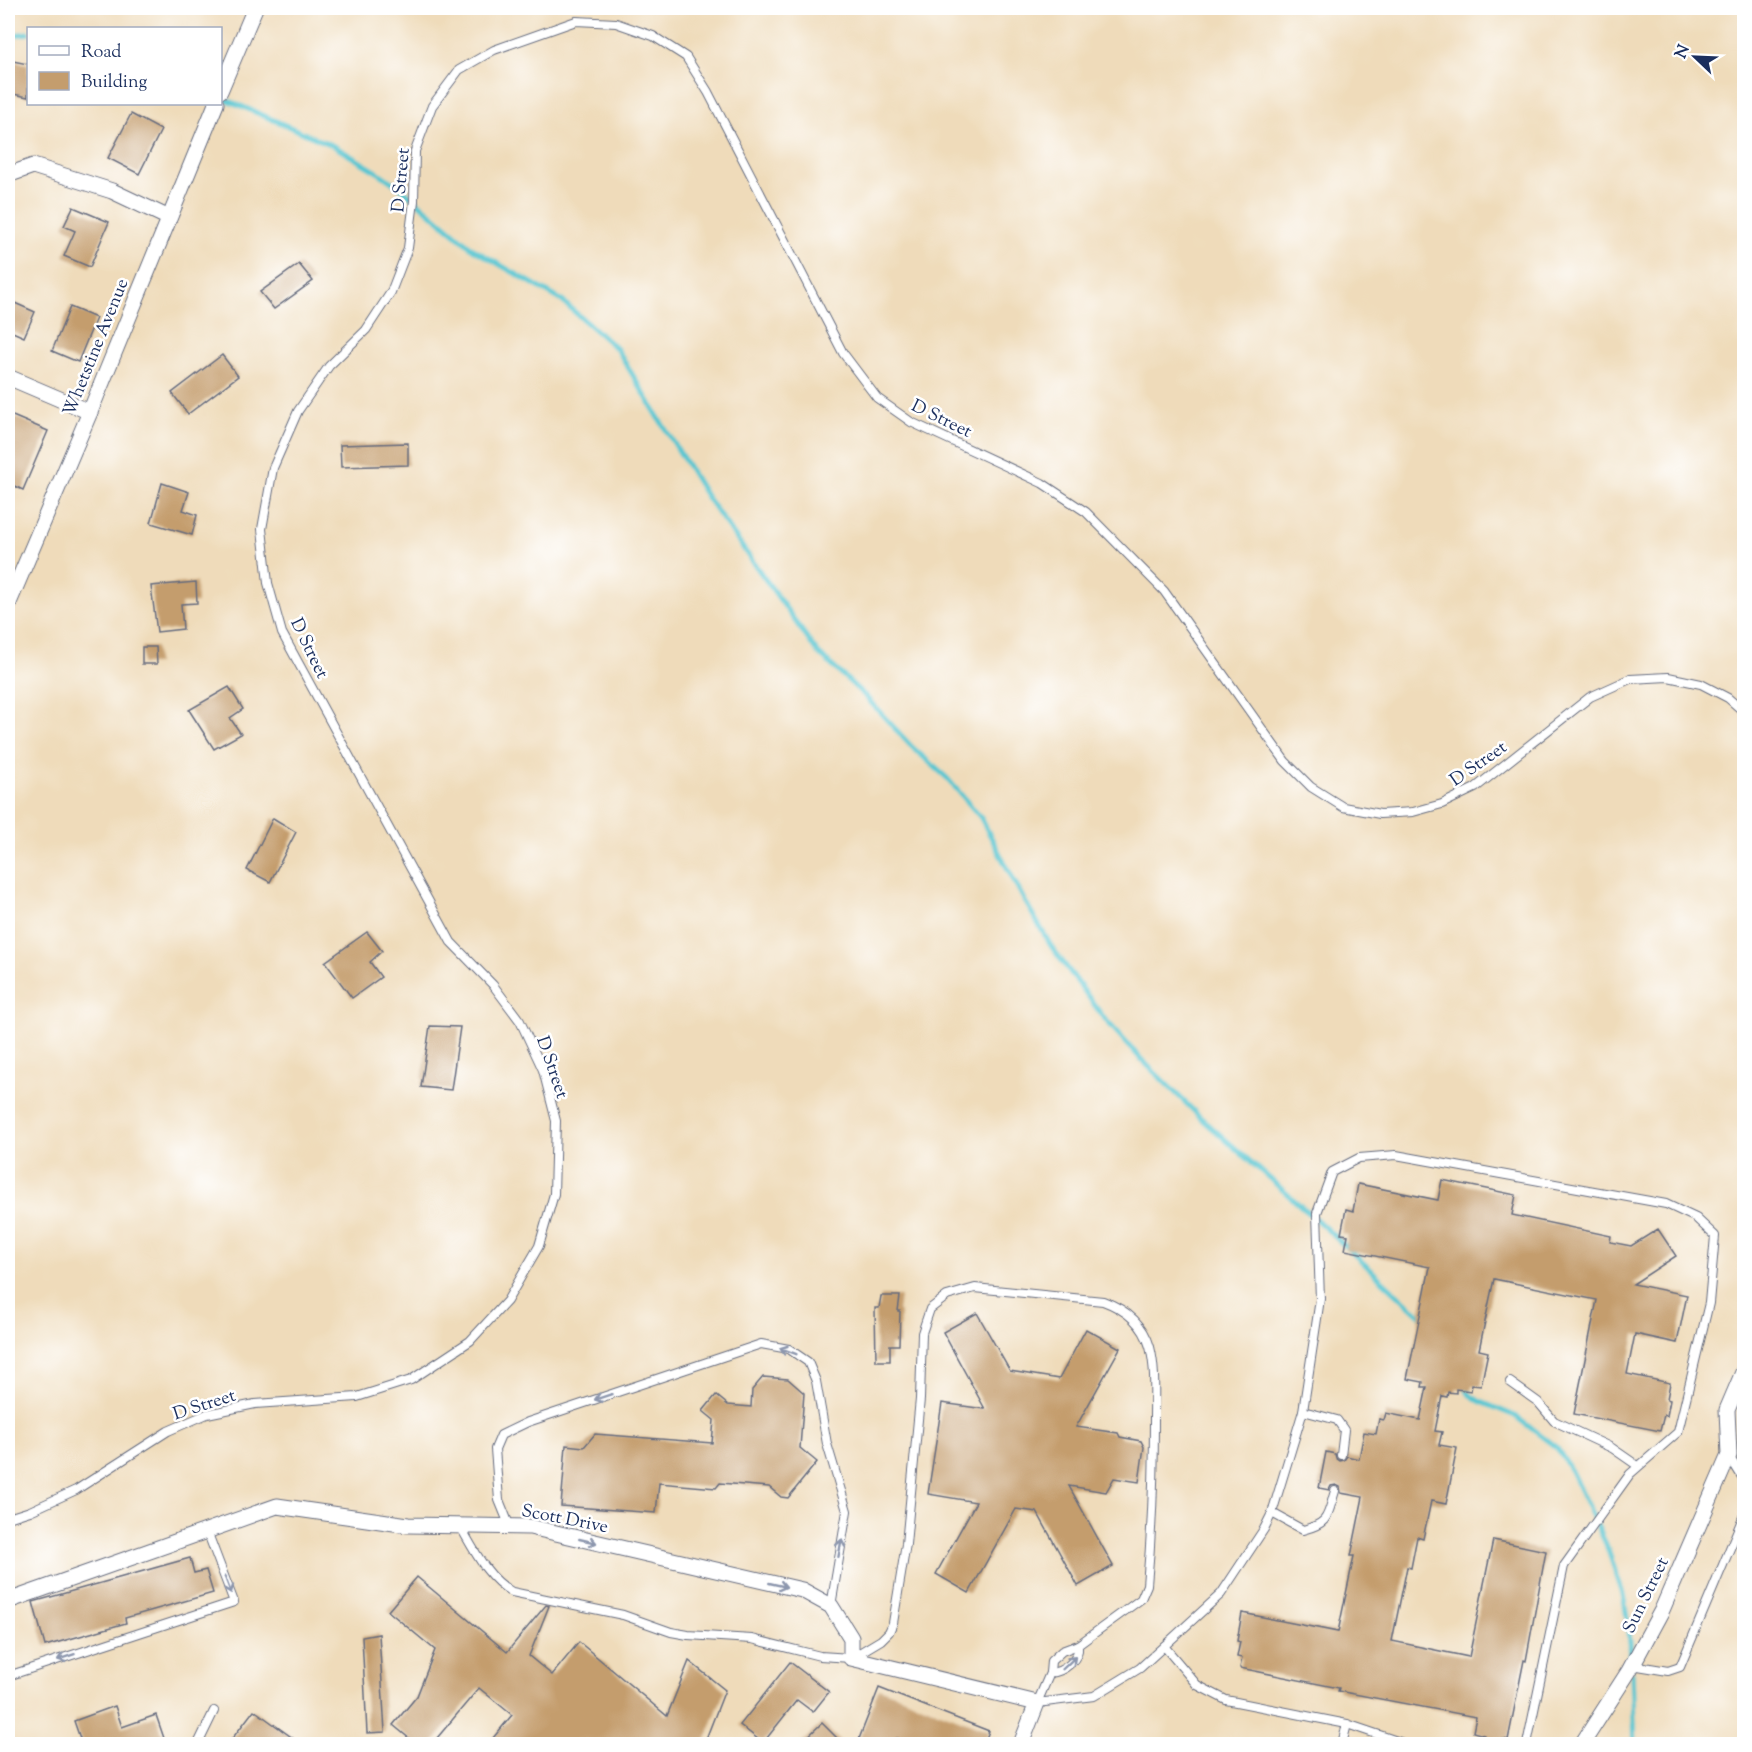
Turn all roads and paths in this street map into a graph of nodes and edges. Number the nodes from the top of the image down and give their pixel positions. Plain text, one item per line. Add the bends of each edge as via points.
1 (255, 8) edge
2 (222, 86) edge
3 (216, 105) edge
4 (8, 175) edge
5 (169, 218) junction
6 (8, 377) edge
7 (90, 412) junction
8 (8, 605) edge
9 (1744, 712) edge
10 (1744, 1370) edge
11 (1510, 1382) dead end
12 (1304, 1411) junction
13 (1341, 1455) dead end
14 (1729, 1455) junction
15 (1638, 1467) junction
16 (1744, 1480) edge
17 (1335, 1491) dead end
18 (1272, 1513) junction
19 (1744, 1515) edge
20 (8, 1518) edge
21 (460, 1526) junction
22 (510, 1527) junction
23 (207, 1531) junction
24 (8, 1601) edge
25 (831, 1606) junction
26 (1078, 1645) junction
27 (1164, 1646) junction
28 (852, 1658) junction
29 (1632, 1665) junction
30 (1050, 1673) junction
31 (8, 1676) edge
32 (1037, 1704) junction
33 (214, 1711) dead end
34 (1347, 1725) junction
35 (198, 1744) edge
36 (1020, 1744) edge
37 (1342, 1744) edge
38 (1406, 1744) edge
39 (1527, 1744) edge
40 (1582, 1744) edge

1 - 2 street
3 - 5 street, Whetstine Avenue
4 - 5 street via 33,166 112,191
5 - 7 street, Whetstine Avenue
6 - 7 street
7 - 8 street, Whetstine Avenue
9 - 20 lane, D Street via 1728,698 1701,684 1668,677 1630,679 1590,697 1474,788 1442,804 1413,812 1380,814 1343,807 1311,787 1285,761 1164,591 1086,512 1042,483 911,422 878,398 843,353 708,92 686,57 653,36 616,23 576,21 494,50 459,70 432,106 415,150 408,248 391,292 366,330 329,366 298,411 273,468 262,529 268,583 282,633 451,942 520,1020 543,1070 556,1121 554,1194 539,1246 507,1301 470,1341 411,1380 357,1397 255,1404 207,1414 168,1431 76,1490
10 - 14 street via 1727,1410
11 - 15 lane via 1538,1402 1554,1420 1612,1448
12 - 13 lane via 1337,1420 1344,1430
12 - 15 lane via 1320,1299 1317,1213 1328,1182 1332,1172 1359,1158 1396,1155 1666,1204 1696,1218 1715,1236 1708,1303 1678,1431
12 - 18 lane
14 - 16 lane
14 - 29 street, Sun Street via 1662,1610
15 - 39 lane via 1564,1566
17 - 18 lane via 1320,1525 1303,1530
18 - 27 lane via 1221,1594
19 - 29 lane via 1680,1667 1668,1671
21 - 22 street, Scott Drive
21 - 23 street, Scott Drive via 408,1525 277,1506
21 - 28 lane via 487,1570 512,1592 623,1616 671,1632 752,1639 819,1656
22 -> 25 street, Scott Drive via 530,1527 802,1590
25 -> 22 lane via 847,1511 827,1444 816,1381 808,1362 789,1349 761,1344 528,1422 501,1435 495,1449 500,1500
23 - 24 street, Scott Drive
23 -> 31 lane via 234,1602
25 - 28 street, Scott Drive via 851,1638
26 - 28 lane via 1141,1599 1147,1585 1154,1469 1154,1370 1150,1346 1137,1323 1121,1308 1103,1301 975,1288 947,1296 930,1309 921,1333 920,1399 907,1532 893,1623 881,1640
26 - 30 lane via 1062,1651 1052,1661
30 -> 26 lane via 1062,1670 1076,1657
27 - 32 lane via 1140,1668 1094,1696
27 - 34 lane via 1197,1685 1226,1700
28 - 32 street
29 - 40 street, Sun Street
30 - 32 lane
32 - 36 street
33 - 35 lane
34 - 37 lane
34 - 38 lane

